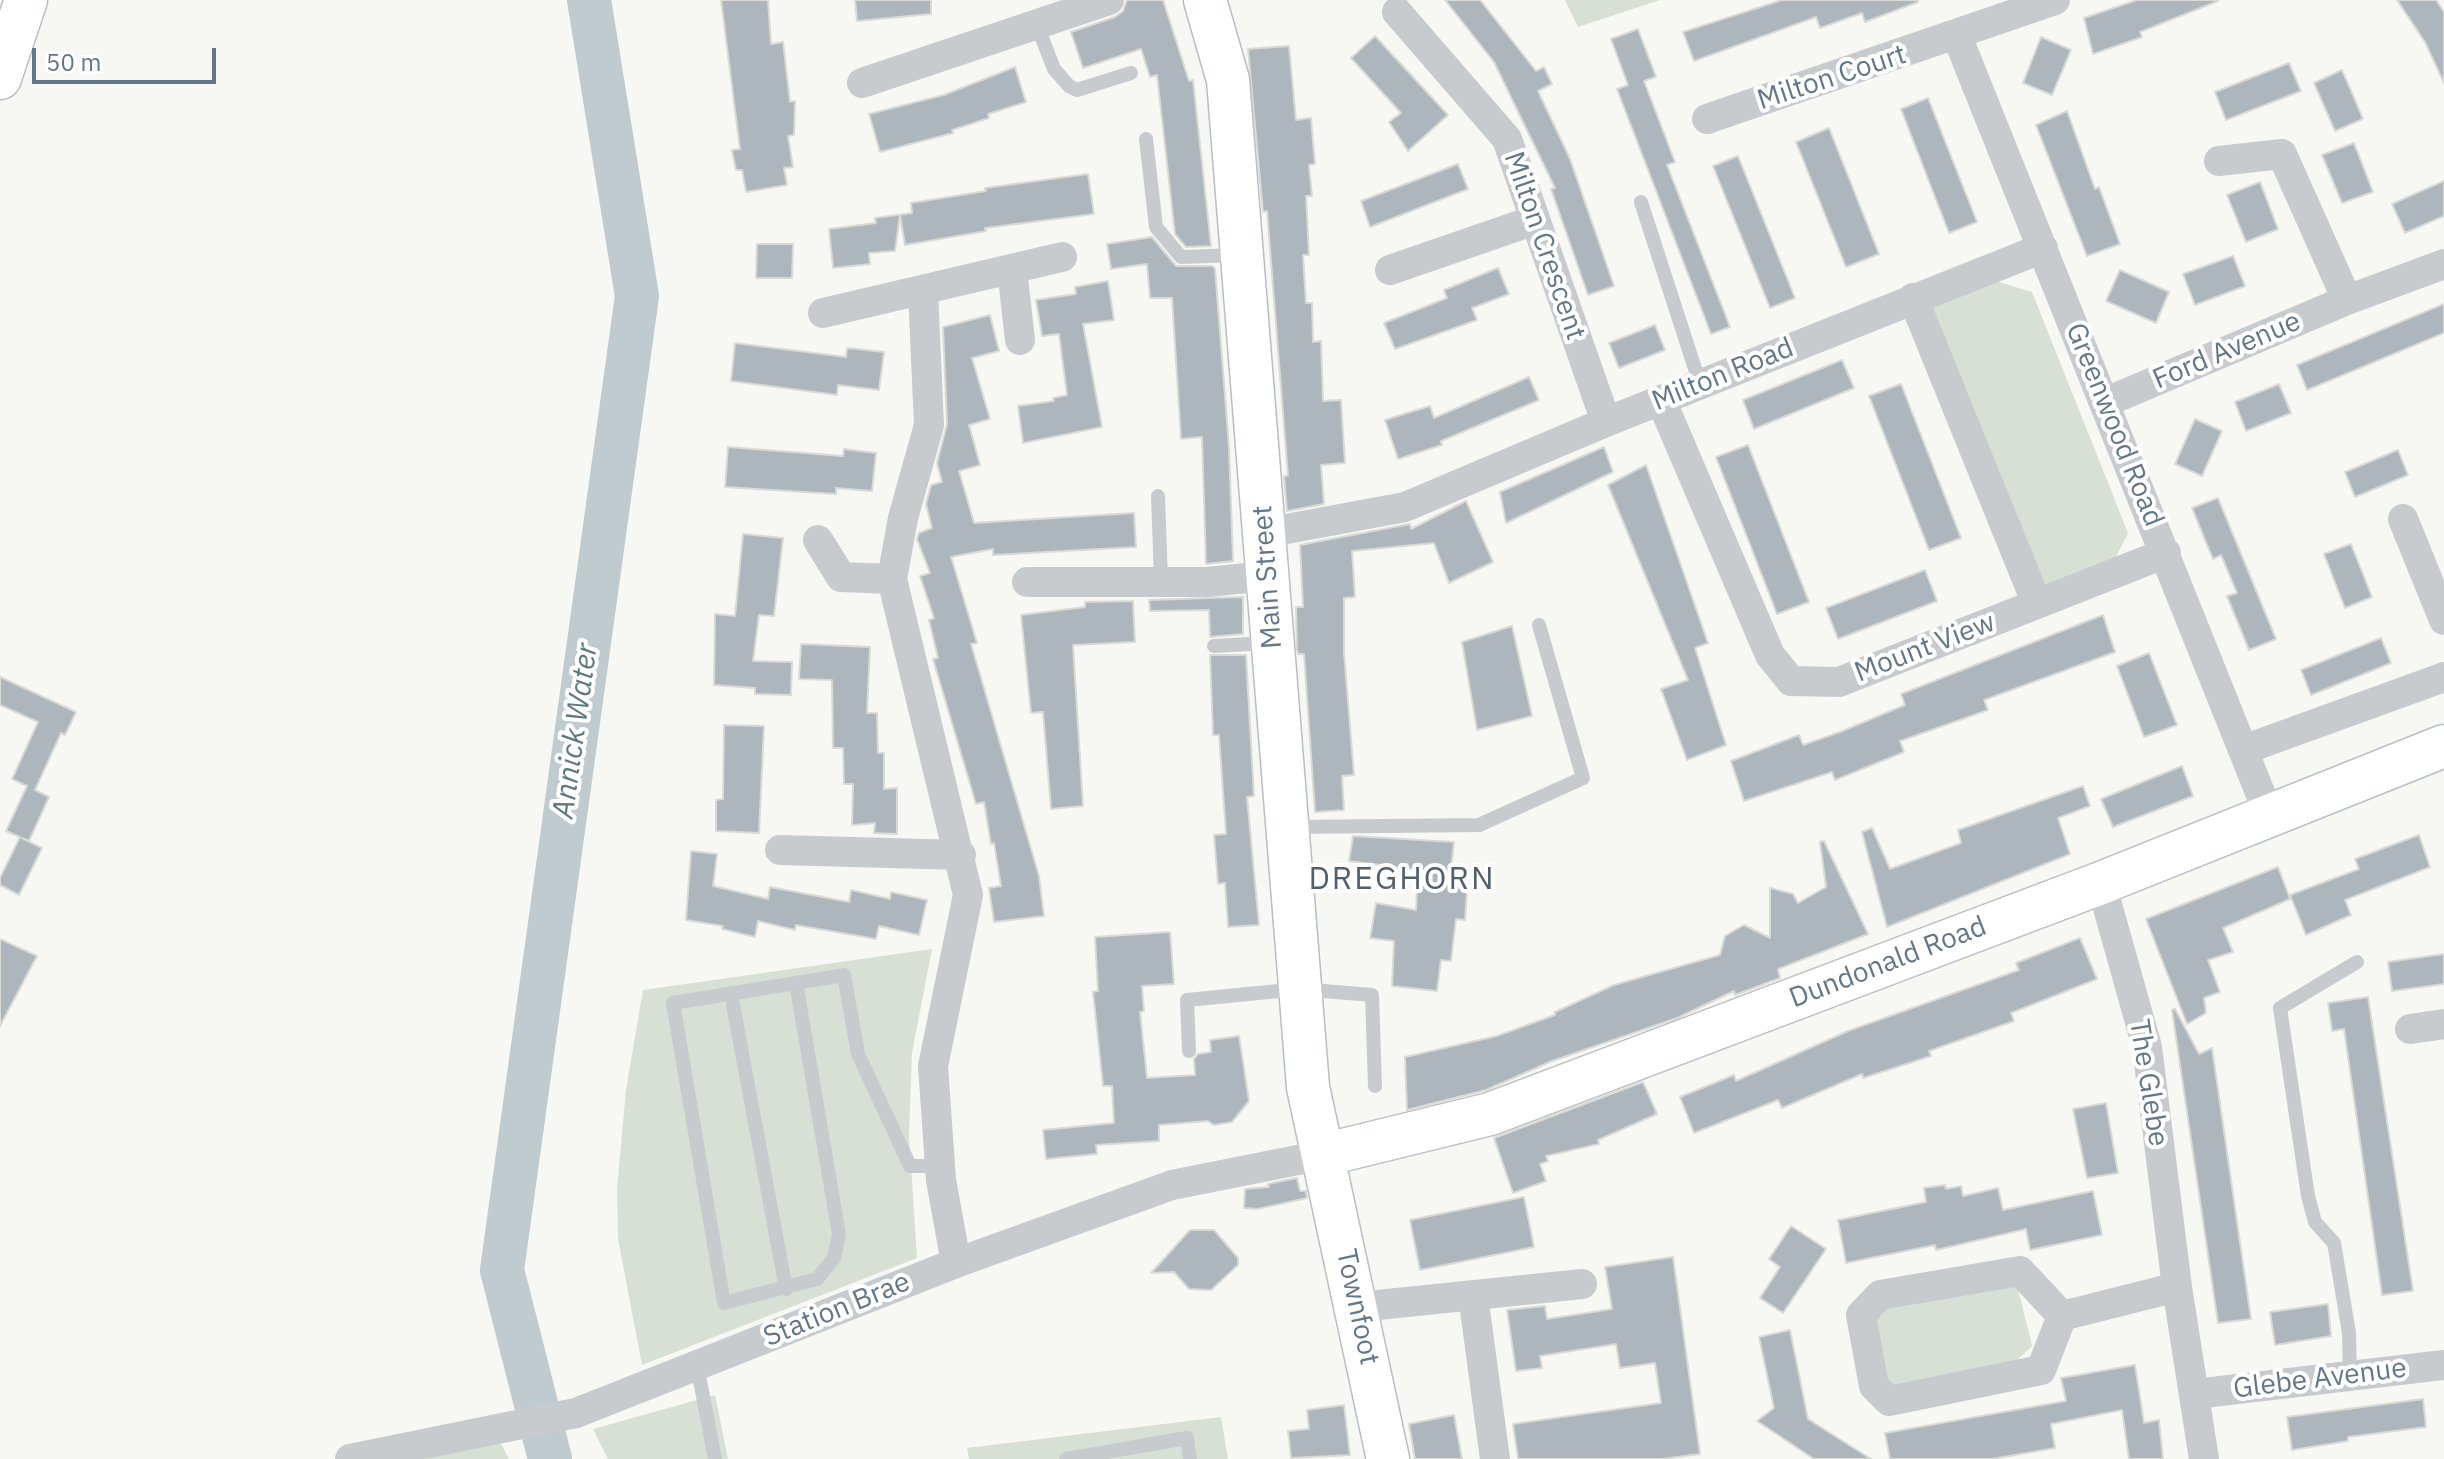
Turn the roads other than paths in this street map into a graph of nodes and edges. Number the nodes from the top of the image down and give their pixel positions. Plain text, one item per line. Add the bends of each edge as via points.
1 (26, 0) edge
2 (1109, 0) edge
3 (1205, 0) edge
4 (2055, 0) edge
5 (1397, 12) dead end
6 (1037, 25) junction
7 (1957, 36) junction
8 (1131, 73) dead end
9 (0, 78) edge
10 (862, 83) dead end
11 (1707, 119) dead end
12 (1146, 139) dead end
13 (2219, 161) dead end
14 (1641, 202) dead end
15 (1535, 220) junction
16 (2043, 248) junction
17 (1243, 255) junction
18 (1062, 257) dead end
19 (2444, 264) edge
20 (1012, 269) junction
21 (1390, 270) dead end
22 (923, 291) junction
23 (1913, 298) junction
24 (2347, 300) junction
25 (823, 313) dead end
26 (1020, 340) dead end
27 (1700, 384) junction
28 (1661, 400) junction
29 (2106, 402) junction
30 (1606, 422) junction
31 (1158, 496) dead end
32 (2403, 519) dead end
33 (1265, 533) junction
34 (818, 540) dead end
35 (2166, 553) junction
36 (1268, 576) junction
37 (892, 579) junction
38 (1161, 580) junction
39 (1027, 582) dead end
40 (2037, 604) junction
41 (2444, 620) edge
42 (1539, 625) dead end
43 (1273, 642) junction
44 (1214, 646) dead end
45 (2444, 677) edge
46 (2444, 746) edge
47 (2243, 750) junction
48 (2269, 815) junction
49 (1287, 827) junction
50 (780, 850) dead end
51 (961, 855) junction
52 (2101, 883) junction
53 (2357, 962) dead end
54 (796, 983) junction
55 (1299, 989) junction
56 (731, 994) junction
57 (2444, 1024) edge
58 (2410, 1029) dead end
59 (1189, 1051) dead end
60 (1375, 1086) dead end
61 (1323, 1155) junction
62 (941, 1166) junction
63 (956, 1263) junction
64 (1582, 1284) dead end
65 (2177, 1287) junction
66 (786, 1289) junction
67 (1473, 1295) junction
68 (1358, 1307) junction
69 (2062, 1316) junction
70 (697, 1365) junction
71 (2444, 1365) edge
72 (2350, 1376) junction
73 (2195, 1394) junction
74 (350, 1459) edge
75 (715, 1459) edge
76 (1066, 1459) edge
77 (1190, 1459) edge
78 (1388, 1459) edge
79 (1495, 1459) edge
80 (2204, 1459) edge

1 - 9 main road
2 - 6 street
3 - 17 main road, Main Street via 1228,80
4 - 7 street, Milton Court
5 - 15 street, Milton Crescent via 1507,139
6 - 8 lane via 1054,69 1069,86 1077,90
6 - 10 street
7 - 11 street, Milton Court
7 - 16 street, Greenwood Road
12 - 17 lane via 1156,227 1181,257
13 - 24 street via 2282,154
14 - 27 lane
15 - 21 street
15 - 30 street, Milton Crescent
16 - 23 street, Milton Road
16 - 29 street, Greenwood Road
17 - 33 main road, Main Street
18 - 20 street
19 - 24 street, Ford Avenue
20 - 22 street
20 - 26 street
22 - 25 street
22 - 37 street via 929,425
23 - 27 street, Milton Road
23 - 40 street
24 - 29 street, Ford Avenue
27 - 28 street, Milton Road
28 - 30 street, Milton Road
28 - 40 street, Mount View via 1770,655 1791,681 1839,682
29 - 35 street, Greenwood Road
30 - 33 street, Milton Road via 1405,507
31 - 38 lane
32 - 41 street
33 - 36 main road, Main Street
34 - 37 street via 841,577
35 - 40 street, Mount View
35 - 47 street, Greenwood Road
36 - 38 street
36 - 43 main road, Main Street
37 - 51 street
38 - 39 street
42 - 49 lane via 1583,778 1479,825
43 - 44 lane
43 - 49 main road, Main Street
45 - 47 street
46 - 48 main road, Dundonald Road
47 - 48 street, Greenwood Road
48 - 52 main road, Dundonald Road
49 - 55 main road, Main Street
50 - 51 street
51 - 62 street via 968,895 933,1066
52 - 61 main road, Dundonald Road via 1490,1114
52 - 65 street, The Glebe via 2147,1047
53 - 72 lane via 2280,1008 2308,1196 2315,1222 2334,1243 2349,1333
54 - 56 lane
54 - 62 lane via 844,975 858,1054 910,1166
54 - 66 lane via 839,1234 834,1258 817,1279
55 - 59 lane via 1187,1000
55 - 60 lane via 1372,995
55 - 61 main road, Main Street via 1308,1087
56 - 66 lane
56 - 66 lane via 673,1003 724,1303
57 - 58 street
61 - 63 street, Station Brae via 1172,1185
61 - 68 main road, Townfoot
62 - 63 street
63 - 70 street, Station Brae
64 - 67 street
65 - 69 street
65 - 73 street, The Glebe
67 - 68 street
67 - 79 street
68 - 78 main road, Townfoot
69 - 69 street via 2041,1370 1889,1401 1874,1386 1861,1315 1880,1295 2020,1271
70 - 74 street, Station Brae via 576,1413
70 - 75 lane
71 - 72 street, Glebe Avenue
72 - 73 street, Glebe Avenue
73 - 80 street, The Glebe
76 - 77 lane via 1187,1438

